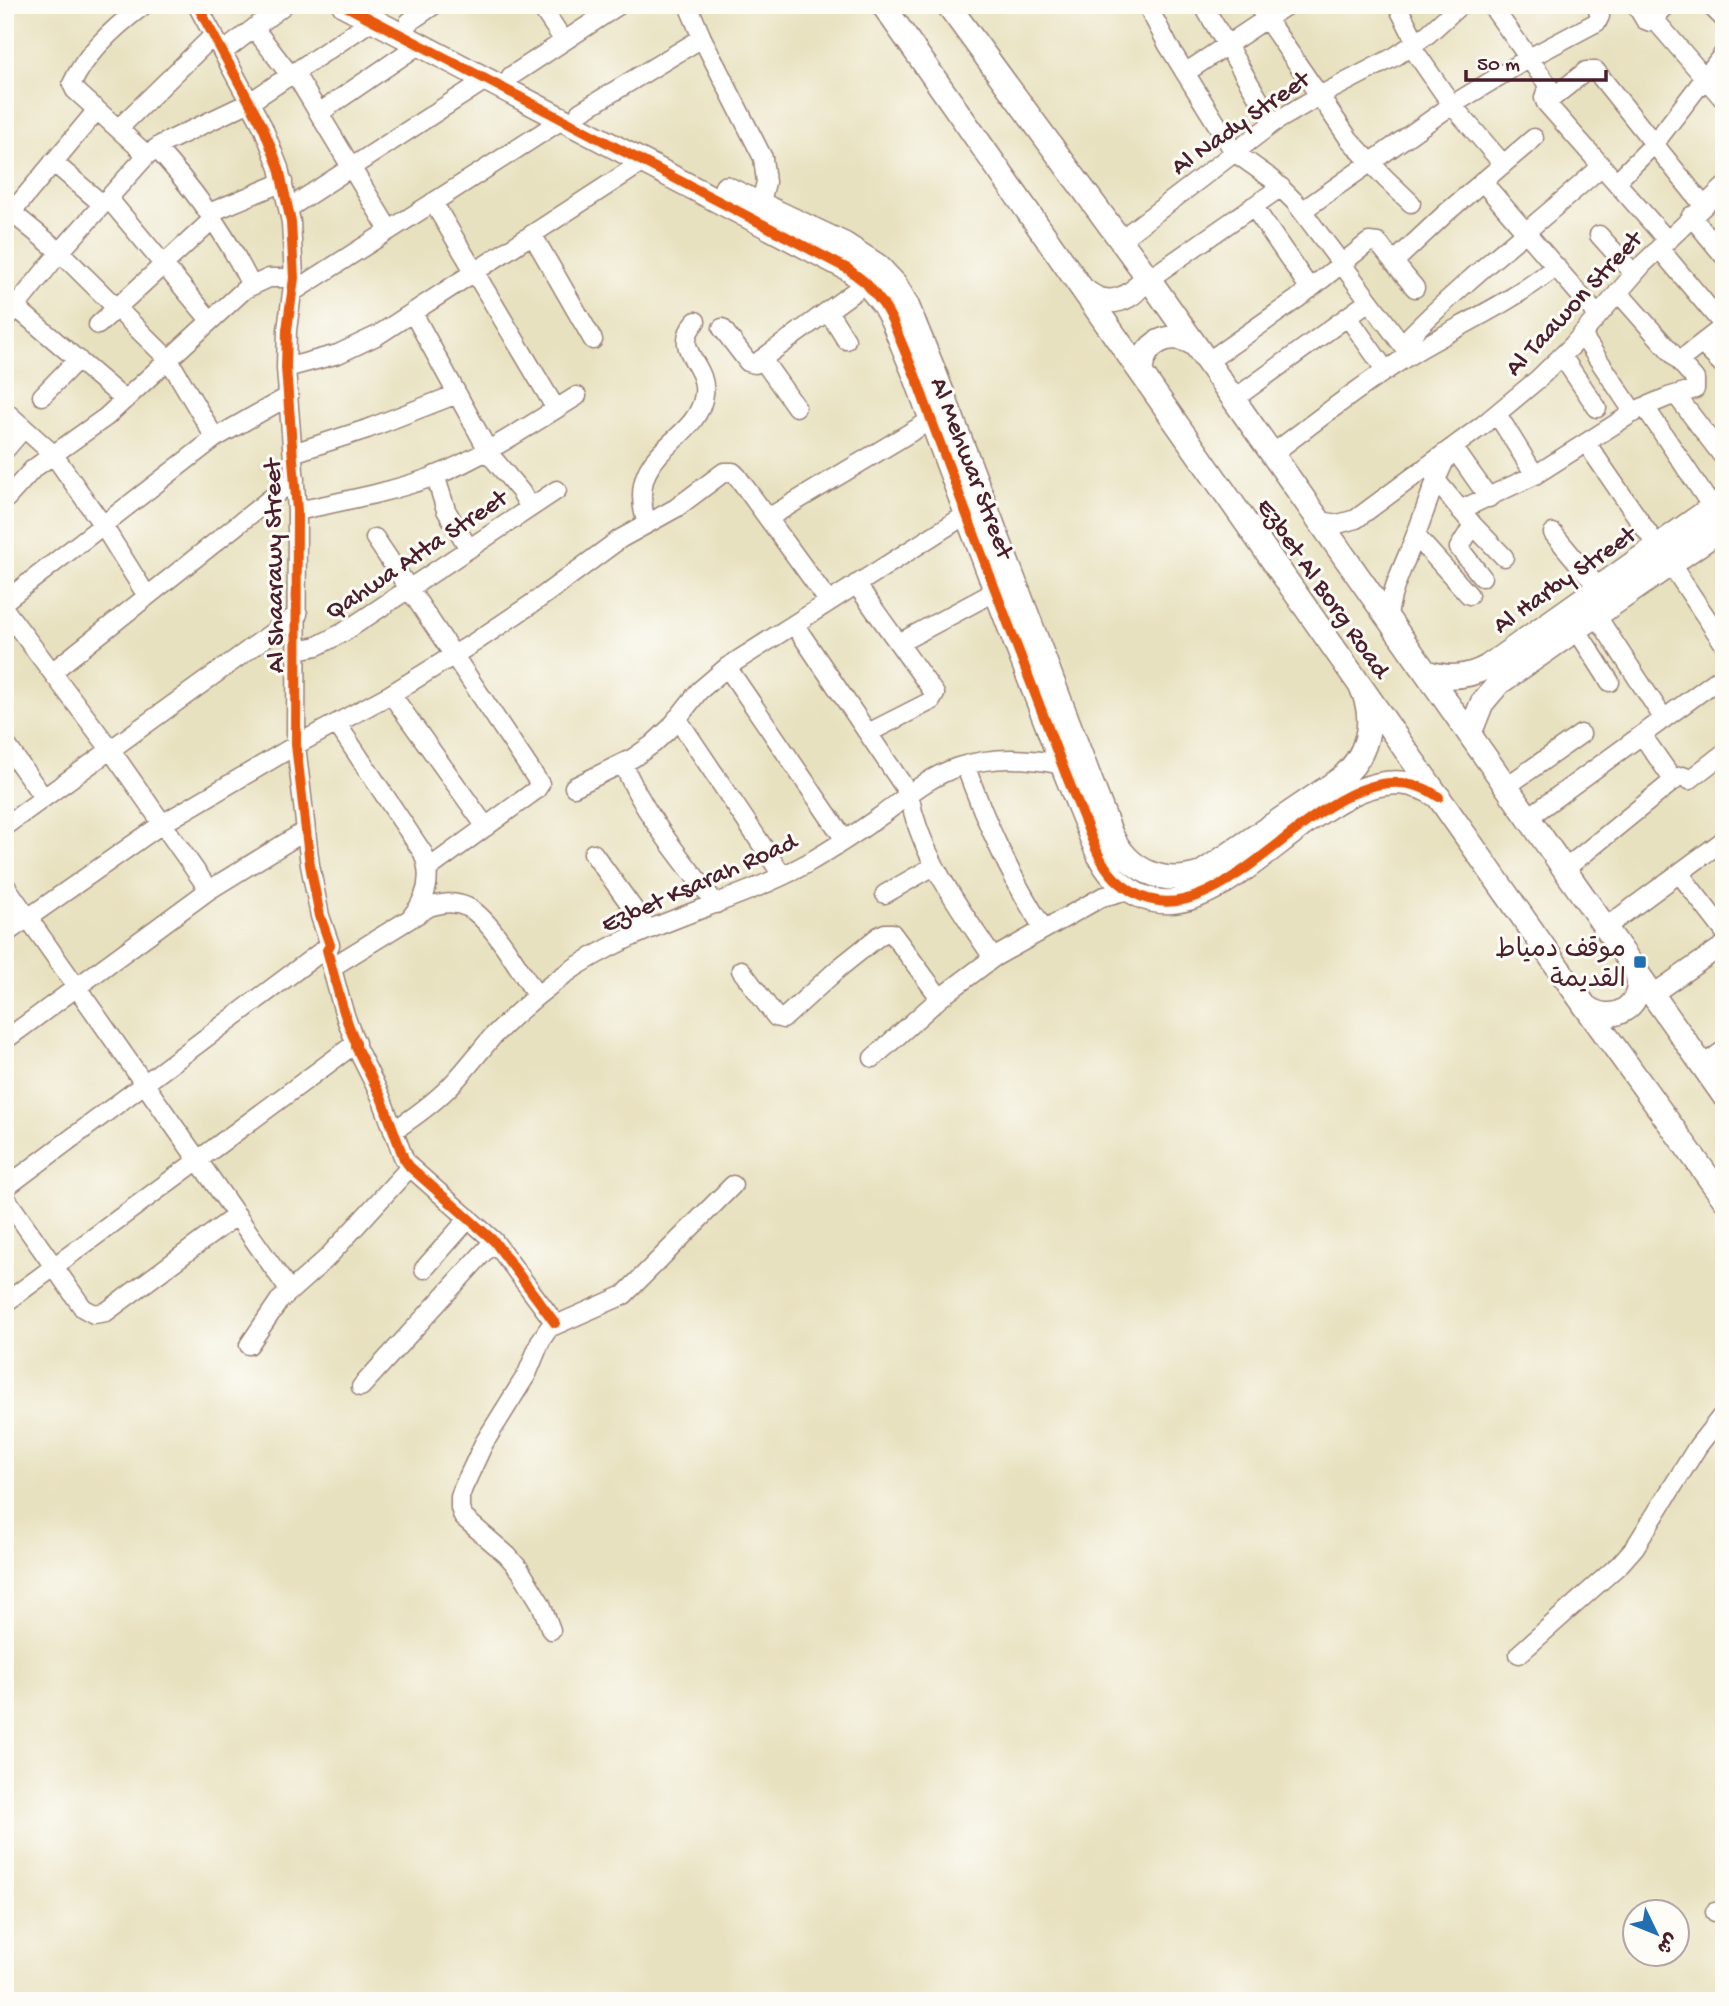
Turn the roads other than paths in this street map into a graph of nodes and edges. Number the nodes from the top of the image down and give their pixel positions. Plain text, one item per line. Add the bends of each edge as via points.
1 (144, 5) edge
2 (197, 5) edge
3 (284, 5) edge
4 (344, 5) edge
5 (434, 5) edge
6 (541, 5) edge
7 (619, 5) edge
8 (688, 5) edge
9 (883, 5) edge
10 (948, 5) edge
11 (1147, 5) edge
12 (1203, 5) edge
13 (1287, 5) edge
14 (1397, 5) edge
15 (1460, 5) edge
16 (1491, 5) edge
17 (1596, 5) edge
18 (1636, 5) edge
19 (1667, 5) edge
20 (1710, 5) edge
21 (1261, 12) edge
22 (375, 13) edge
23 (1654, 19) junction
24 (1724, 19) edge
25 (409, 22) junction
26 (254, 28) junction
27 (214, 35) junction
28 (702, 38) junction
29 (564, 41) junction
30 (420, 44) junction
31 (1414, 44) junction
32 (1226, 46) junction
33 (223, 52) junction
34 (1724, 53) edge
35 (1529, 58) junction
36 (1185, 73) junction
37 (292, 74) junction
38 (511, 76) junction
39 (1705, 78) junction
40 (487, 79) junction
41 (1319, 96) junction
42 (1724, 100) edge
43 (250, 102) junction
44 (1546, 103) junction
45 (1452, 105) junction
46 (97, 110) junction
47 (319, 113) junction
48 (571, 116) junction
49 (1273, 123) junction
50 (118, 129) junction
51 (1534, 138) dead end
52 (1654, 144) junction
53 (152, 152) junction
54 (1234, 152) junction
55 (53, 162) junction
56 (643, 162) junction
57 (1370, 163) junction
58 (1503, 164) junction
59 (1602, 166) junction
60 (352, 167) junction
61 (1482, 181) junction
62 (283, 182) junction
63 (1616, 182) junction
64 (1281, 187) junction
65 (1724, 187) edge
66 (105, 201) junction
67 (433, 202) junction
68 (1411, 203) dead end
69 (760, 206) junction
70 (1253, 206) junction
71 (289, 208) junction
72 (8, 210) edge
73 (1302, 211) junction
74 (1697, 211) junction
75 (211, 216) junction
76 (389, 230) junction
77 (1527, 233) junction
78 (532, 234) junction
79 (1599, 235) dead end
80 (1120, 240) junction
81 (1663, 244) junction
82 (60, 252) junction
83 (1724, 257) edge
84 (1394, 262) junction
85 (164, 264) junction
86 (1342, 265) junction
87 (1556, 266) junction
88 (475, 272) junction
89 (1634, 274) junction
90 (1148, 277) junction
91 (866, 283) junction
92 (251, 285) junction
93 (293, 285) junction
94 (1415, 288) dead end
95 (1310, 289) junction
96 (1084, 291) junction
97 (1618, 292) junction
98 (1369, 301) junction
99 (9, 308) edge
100 (117, 308) junction
101 (828, 311) junction
102 (413, 313) junction
103 (1598, 316) junction
104 (1348, 317) junction
105 (210, 320) junction
106 (696, 321) dead end
107 (98, 325) dead end
108 (1724, 326) edge
109 (723, 328) dead end
110 (1582, 335) junction
111 (593, 340) dead end
112 (846, 340) dead end
113 (1702, 344) junction
114 (1406, 350) junction
115 (1201, 353) junction
116 (1562, 356) junction
117 (78, 359) junction
118 (169, 359) junction
119 (762, 359) junction
120 (1679, 361) junction
121 (1724, 366) edge
122 (286, 368) junction
123 (1386, 370) junction
124 (1141, 371) junction
125 (925, 374) junction
126 (457, 394) junction
127 (1676, 395) junction
128 (42, 396) dead end
129 (289, 396) junction
130 (577, 396) dead end
131 (1234, 399) junction
132 (125, 400) junction
133 (796, 407) dead end
134 (1597, 408) dead end
135 (556, 409) junction
136 (1640, 410) junction
137 (5, 411) edge
138 (1497, 414) junction
139 (931, 420) junction
140 (24, 428) junction
141 (215, 438) junction
142 (1587, 444) junction
143 (1453, 447) junction
144 (488, 449) junction
145 (5, 450) edge
146 (293, 453) junction
147 (53, 454) junction
148 (1272, 454) junction
149 (1724, 458) edge
150 (435, 475) junction
151 (1535, 475) junction
152 (295, 479) junction
153 (1435, 479) junction
154 (557, 490) dead end
155 (1489, 498) junction
156 (5, 500) edge
157 (530, 508) junction
158 (1460, 510) junction
159 (297, 511) junction
160 (1720, 511) edge
161 (967, 514) junction
162 (768, 518) junction
163 (1320, 521) junction
164 (102, 524) junction
165 (647, 524) junction
166 (1473, 524) junction
167 (1553, 533) dead end
168 (1416, 536) junction
169 (375, 538) dead end
170 (469, 549) junction
171 (1664, 554) junction
172 (1504, 557) dead end
173 (1482, 577) dead end
174 (856, 584) junction
175 (409, 589) junction
176 (996, 592) junction
177 (1469, 594) dead end
178 (147, 596) junction
179 (5, 601) edge
180 (829, 602) junction
181 (1602, 602) junction
182 (5, 610) edge
183 (298, 614) junction
184 (1388, 617) junction
185 (794, 624) junction
186 (1576, 629) junction
187 (899, 643) junction
188 (1724, 644) edge
189 (298, 650) junction
190 (454, 656) junction
191 (727, 667) junction
192 (52, 672) junction
193 (1426, 672) junction
194 (1724, 675) edge
195 (1610, 682) dead end
196 (1363, 689) junction
197 (391, 694) junction
198 (677, 719) junction
199 (1664, 719) junction
200 (337, 724) junction
201 (867, 733) junction
202 (1470, 733) junction
203 (1581, 734) dead end
204 (1642, 735) junction
205 (5, 743) edge
206 (296, 745) junction
207 (110, 749) junction
208 (1724, 753) edge
209 (623, 763) junction
210 (965, 765) junction
211 (1062, 765) junction
212 (1674, 781) junction
213 (1351, 782) junction
214 (1507, 786) junction
215 (574, 787) dead end
216 (909, 793) junction
217 (43, 797) junction
218 (1439, 797) junction
219 (1529, 817) junction
220 (162, 824) junction
221 (5, 826) edge
222 (485, 827) junction
223 (305, 831) junction
224 (845, 840) junction
225 (1724, 840) edge
226 (593, 853) dead end
227 (934, 866) junction
228 (428, 869) junction
229 (1565, 869) junction
230 (1679, 873) junction
231 (782, 876) junction
232 (5, 885) edge
233 (209, 890) junction
234 (1128, 890) junction
235 (885, 894) dead end
236 (716, 905) junction
237 (411, 917) junction
238 (28, 918) junction
239 (1606, 927) junction
240 (1044, 928) junction
241 (648, 929) junction
242 (1724, 931) edge
243 (5, 934) edge
244 (330, 945) junction
245 (1724, 945) edge
246 (993, 958) junction
247 (332, 967) junction
248 (1635, 969) junction
249 (741, 970) dead end
250 (77, 988) junction
251 (1653, 994) junction
252 (537, 996) junction
253 (940, 999) junction
254 (1585, 1006) junction
255 (5, 1040) edge
256 (356, 1043) junction
257 (1724, 1050) edge
258 (873, 1058) dead end
259 (1702, 1066) junction
260 (145, 1083) junction
261 (1724, 1096) edge
262 (393, 1131) junction
263 (198, 1161) junction
264 (410, 1167) junction
265 (733, 1185) dead end
266 (6, 1198) edge
267 (1724, 1199) edge
268 (237, 1215) junction
269 (469, 1218) junction
270 (494, 1241) junction
271 (54, 1267) junction
272 (424, 1269) dead end
273 (289, 1290) junction
274 (5, 1303) edge
275 (555, 1323) junction
276 (249, 1345) dead end
277 (361, 1387) dead end
278 (1724, 1413) edge
279 (551, 1630) dead end
280 (1520, 1654) dead end

1 - 46 street via 100,45 73,81 75,90
2 - 27 street, Al Shaarawy Street
3 - 26 street
4 - 22 street, Al Mehwar Street
5 - 25 street
6 - 29 street
7 - 29 street
8 - 28 street
9 - 96 street, Ezbet Al Borg Road
10 - 80 street, Ezbet Al Borg Road
11 - 36 street
12 - 32 street
13 - 21 street
14 - 31 street
15 - 31 street, Al Nady Street
16 - 35 street
17 - 35 street via 1597,22
18 - 23 street via 1645,20
19 - 23 street
20 - 24 street
21 - 32 street
21 - 41 street
22 - 25 street, Al Mehwar Street
22 - 30 street, Al Mehwar Street
22 - 37 street
23 - 39 street
25 - 38 street, Al Mehwar Street
26 - 33 street
26 - 37 street
27 - 33 street, Al Shaarawy Street
27 - 50 street
28 - 48 street
28 - 69 street via 763,158 766,182
29 - 38 street
30 - 40 street, Al Mehwar Street
30 - 47 street
31 - 41 street, Al Nady Street
31 - 45 street
32 - 36 street
32 - 49 street
33 - 43 street, Al Shaarawy Street
34 - 39 street
35 - 44 street via 1548,85
35 - 45 street
36 - 54 street
37 - 43 street
37 - 47 street
38 - 48 street, Al Mehwar Street
39 - 42 street
39 - 52 street
40 - 48 street, Al Mehwar Street
40 - 60 street
41 - 49 street, Al Nady Street
41 - 57 street
43 - 53 street
43 - 62 street, Al Shaarawy Street
44 - 52 street via 1586,71 1595,71
44 - 59 street
45 - 57 street
45 - 58 street
46 - 50 street
46 - 55 street
47 - 60 street
48 - 56 street, Al Mehwar Street
48 - 67 street
48 - 69 street, Al Mehwar Street
49 - 54 street, Al Nady Street
50 - 53 street
51 - 58 street
52 - 63 street
52 - 74 street
53 - 66 street
53 - 75 street
54 - 64 street
54 - 80 street, Al Nady Street
55 - 66 street
55 - 72 street
56 - 78 street
56 - 91 street, Al Mehwar Street via 835,261
57 - 68 street
57 - 73 street
58 - 61 street
59 - 63 street
59 - 77 street
60 - 71 street
60 - 76 street
61 - 77 street
61 - 84 street
62 - 71 street, Al Shaarawy Street
62 - 75 street
63 - 81 street
64 - 70 street
64 - 73 street
65 - 74 street, Al Taawon Street
66 - 82 street
66 - 85 street
67 - 76 street
67 - 88 street
69 - 125 street, Al Mehwar Street via 844,244 895,284 907,305
70 - 90 street
70 - 95 street
71 - 93 street, Al Shaarawy Street
72 - 82 street
73 - 86 street
74 - 81 street, Al Taawon Street
74 - 83 street
75 - 85 street
75 - 92 street
76 - 93 street
77 - 87 street
77 - 114 street via 1475,274
78 - 88 street
78 - 111 street
79 - 89 street
80 - 90 street, Ezbet Al Borg Road
81 - 89 street, Al Taawon Street
81 - 108 street
82 - 99 street
82 - 100 street
84 - 86 street via 1374,241
84 - 94 street
85 - 100 street
85 - 105 street
86 - 95 street
86 - 98 street
87 - 103 street
87 - 114 street via 1514,298
88 - 102 street
88 - 135 street
89 - 97 street, Al Taawon Street
90 - 96 street via 1120,300 1098,300
90 - 115 street, Ezbet Al Borg Road
91 - 101 street
91 - 125 street, Al Mehwar Street
92 - 93 street via 275,277
92 - 105 street
93 - 122 street, Al Shaarawy Street
95 - 115 street
96 - 124 street, Ezbet Al Borg Road
97 - 103 street, Al Taawon Street
97 - 120 street
98 - 104 street
98 - 114 street
99 - 117 street
100 - 107 street
100 - 118 street
101 - 112 street
101 - 119 street
102 - 122 street via 349,350
102 - 126 street
103 - 110 street, Al Taawon Street
104 - 123 street
104 - 131 street
105 - 118 street
106 - 165 street via 686,346 702,378 703,400 647,472 642,502
108 - 113 street
109 - 119 street via 750,363
110 - 116 street, Al Taawon Street
110 - 136 street
113 - 120 street
113 - 121 street
114 - 123 street
115 - 124 street via 1185,339 1159,341 1147,351
115 - 131 street, Ezbet Al Borg Road
116 - 134 street
116 - 138 street, Al Taawon Street
117 - 128 street
117 - 132 street
118 - 132 street
118 - 141 street
119 - 133 street
120 - 127 street via 1697,384 1693,391
122 - 129 street, Al Shaarawy Street
123 - 148 street
124 - 196 street, Ezbet Al Borg Road
125 - 139 street, Al Mehwar Street
125 - 213 street, Al Mehwar Street via 1111,834 1127,859 1161,878 1200,874
126 - 144 street
126 - 146 street
127 - 136 street
127 - 149 street
129 - 141 street
129 - 146 street, Al Shaarawy Street
130 - 135 street
131 - 148 street, Ezbet Al Borg Road
132 - 147 street
135 - 144 street
136 - 142 street
136 - 160 street
137 - 140 street
138 - 143 street, Al Taawon Street
138 - 151 street
139 - 161 street, Al Mehwar Street
139 - 162 street
140 - 145 street
140 - 147 street
141 - 164 street
142 - 151 street
142 - 171 street
143 - 153 street, Al Taawon Street
143 - 155 street
143 - 163 street, Al Taawon Street via 1356,519 1338,524
144 - 150 street
144 - 157 street
146 - 152 street, Al Shaarawy Street
147 - 156 street
147 - 164 street
148 - 163 street, Ezbet Al Borg Road
150 - 159 street
150 - 170 street via 450,518
151 - 155 street
152 - 159 street, Al Shaarawy Street
152 - 178 street
153 - 158 street
153 - 168 street, Al Taawon Street
154 - 157 street, Qahwa Atta Street
155 - 158 street
157 - 170 street, Qahwa Atta Street
158 - 166 street
159 - 183 street, Al Shaarawy Street
160 - 171 street, Al Harby Street
161 - 174 street
161 - 176 street, Al Mehwar Street
162 - 165 street via 735,474 727,471
162 - 180 street
163 - 184 street, Ezbet Al Borg Road
164 - 178 street
164 - 179 street
165 - 190 street
166 - 172 street
166 - 173 street via 1460,550
167 - 181 street
168 - 177 street
168 - 184 street, Al Taawon Street
169 - 175 street
170 - 175 street, Qahwa Atta Street
171 - 181 street, Al Harby Street
171 - 188 street
174 - 180 street
174 - 187 street
175 - 189 street, Qahwa Atta Street via 336,638
175 - 190 street
176 - 187 street
176 - 211 street, Al Mehwar Street
178 - 192 street
180 - 185 street
181 - 186 street, Al Harby Street
181 - 193 street, Al Harby Street via 1480,670 1454,677
181 - 199 street
182 - 192 street
183 - 189 street, Al Shaarawy Street
183 - 207 street
184 - 193 street, Ezbet Al Borg Road
185 - 191 street
185 - 201 street
186 - 195 street
186 - 202 street, Al Harby Street via 1494,687
187 - 201 street via 935,697
189 - 206 street, Al Shaarawy Street
190 - 197 street
190 - 222 street via 539,782 539,788
191 - 198 street via 699,691
191 - 224 street
192 - 207 street
193 - 202 street, Ezbet Al Borg Road
194 - 199 street
196 - 213 street, Al Mehwar Street via 1369,716 1367,738
196 - 218 street, Ezbet Al Borg Road
197 - 200 street
197 - 222 street
198 - 209 street via 653,744
198 - 231 street
199 - 204 street
200 - 206 street
200 - 228 street via 419,846
201 - 216 street
202 - 214 street, Ezbet Al Borg Road
203 - 214 street
204 - 212 street
204 - 219 street
205 - 217 street
206 - 220 street
206 - 223 street, Al Shaarawy Street
207 - 217 street
207 - 220 street
208 - 212 street via 1689,780 1681,776
209 - 215 street
209 - 236 street via 653,821
210 - 211 street, Ezbet Ksarah Road via 1009,758
210 - 216 street, Ezbet Ksarah Road
210 - 240 street via 997,848
211 - 234 street, Al Mehwar Street via 1101,860
212 - 229 street
213 - 218 street, Al Mehwar Street via 1403,782
213 - 234 street, Al Mehwar Street via 1210,891 1169,901
214 - 219 street, Ezbet Al Borg Road
216 - 224 street, Ezbet Ksarah Road
216 - 227 street via 914,820
217 - 221 street
218 - 254 street, Ezbet Al Borg Road
219 - 229 street, Ezbet Al Borg Road
220 - 233 street
220 - 238 street
222 - 228 street
223 - 233 street
223 - 244 street, Al Shaarawy Street via 320,916
224 - 231 street, Ezbet Ksarah Road
225 - 230 street
226 - 241 street
227 - 235 street
227 - 246 street
228 - 237 street via 424,899
229 - 239 street, Ezbet Al Borg Road
230 - 239 street
230 - 242 street
231 - 236 street, Ezbet Ksarah Road
232 - 238 street
233 - 250 street
234 - 240 street via 1110,893
236 - 241 street, Ezbet Ksarah Road
237 - 247 street
237 - 252 street via 439,904 468,907 483,920
238 - 243 street
238 - 250 street
239 - 248 street, Ezbet Al Borg Road
240 - 246 street
241 - 252 street, Ezbet Ksarah Road via 590,958
244 - 247 street, Al Shaarawy Street
244 - 260 street
245 - 251 street
246 - 253 street
247 - 256 street, Al Shaarawy Street
248 - 251 street, Ezbet Al Borg Road
248 - 254 street via 1639,988 1626,1009 1603,1015
249 - 253 street via 783,1020 839,968 885,933 892,933
250 - 255 street
250 - 260 street
251 - 259 street, Ezbet Al Borg Road
252 - 262 street, Ezbet Ksarah Road via 504,1025 443,1093
253 - 258 street
254 - 267 street, Ezbet Al Borg Road
256 - 262 street, Al Shaarawy Street
256 - 263 street
257 - 259 street
259 - 261 street, Ezbet Al Borg Road
260 - 263 street
260 - 266 street
262 - 264 street, Al Shaarawy Street
263 - 268 street
263 - 271 street
264 - 269 street
264 - 273 street via 326,1259
265 - 275 street via 624,1295
266 - 271 street
268 - 271 street via 107,1312 94,1314 83,1308
268 - 273 street
269 - 270 street
269 - 272 street
270 - 275 street
270 - 277 street
271 - 274 street
273 - 276 street
275 - 279 street via 544,1333 527,1374 484,1443 460,1497 463,1517 520,1570
278 - 280 street via 1635,1547

